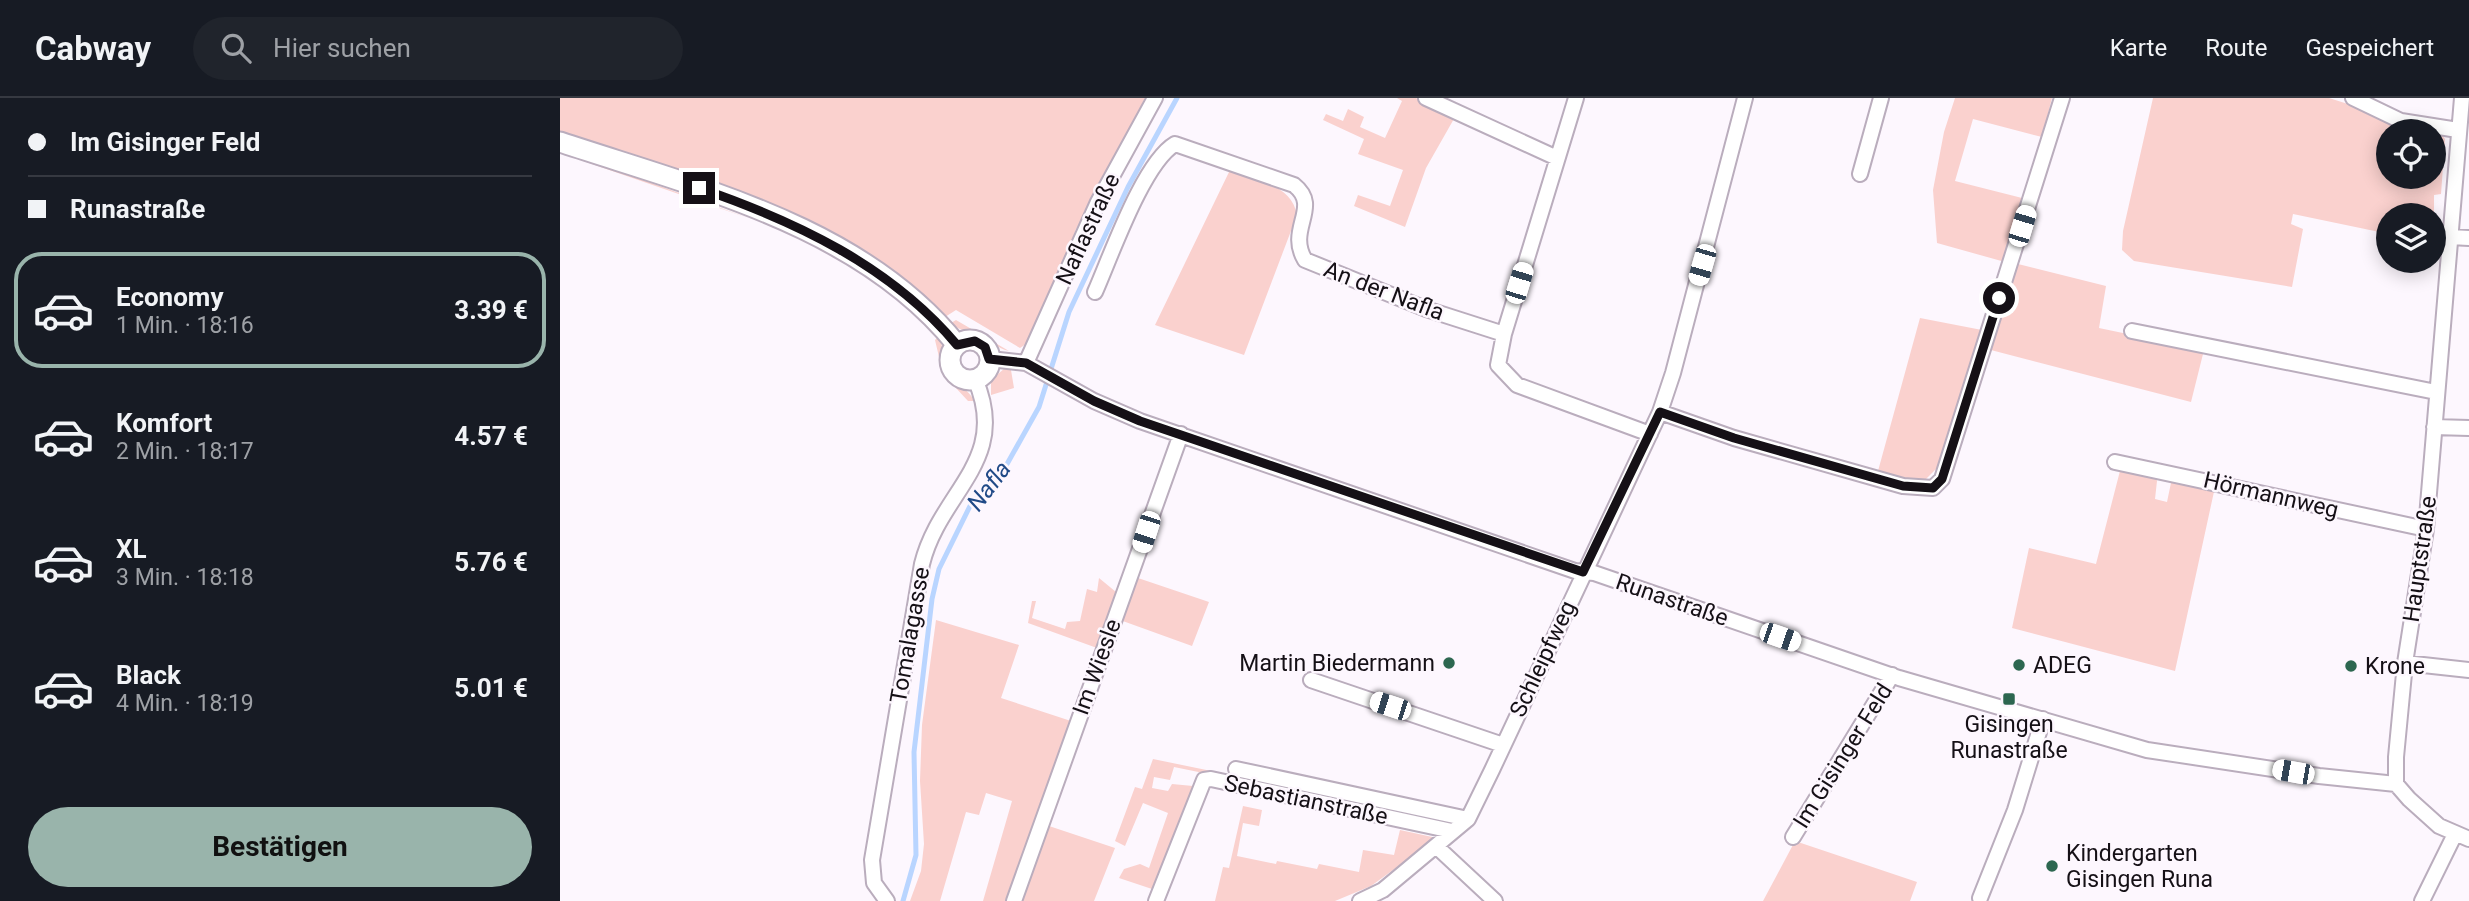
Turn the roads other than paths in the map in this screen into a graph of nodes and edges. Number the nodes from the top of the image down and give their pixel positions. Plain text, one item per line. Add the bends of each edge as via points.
1 (1155, 98) edge
2 (1426, 98) edge
3 (1576, 98) edge
4 (1745, 98) edge
5 (1881, 98) edge
6 (2062, 98) edge
7 (2353, 98) edge
8 (2462, 98) edge
9 (2458, 130) junction
10 (560, 142) edge
11 (1557, 158) junction
12 (1860, 174) dead end
13 (2449, 237) junction
14 (2469, 238) edge
15 (1095, 292) dead end
16 (2132, 331) dead end
17 (1504, 334) junction
18 (957, 345) junction
19 (989, 359) junction
20 (1026, 363) junction
21 (975, 379) junction
22 (2436, 392) junction
23 (1660, 412) junction
24 (2434, 427) junction
25 (2469, 428) edge
26 (1181, 434) junction
27 (1650, 434) junction
28 (2115, 462) dead end
29 (2426, 529) junction
30 (1583, 572) junction
31 (2405, 663) junction
32 (2469, 670) edge
33 (1892, 675) junction
34 (1311, 680) dead end
35 (2043, 719) junction
36 (1503, 745) junction
37 (1236, 769) dead end
38 (2396, 784) junction
39 (1468, 819) junction
40 (1452, 831) junction
41 (1793, 836) dead end
42 (2462, 837) edge
43 (1437, 847) junction
44 (1980, 898) dead end
45 (887, 901) edge
46 (1014, 901) edge
47 (1156, 901) edge
48 (1360, 901) edge
49 (1495, 901) edge
50 (2423, 901) edge

1 - 20 street, Naflastraße via 1083,232
2 - 11 street
3 - 11 street
4 - 23 street, Schleipfweg
5 - 12 street
6 - 23 street via 1944,471 1933,488 1903,486
7 - 9 street via 2401,121
8 - 9 street, Hauptstraße
9 - 13 street, Hauptstraße
10 - 18 street via 717,195 806,232 859,260 900,289
11 - 17 street
13 - 14 street
13 - 22 street, Hauptstraße
15 - 17 street, An der Nafla via 1136,198 1157,160 1175,144 1302,191 1307,203 1297,236 1305,260 1426,309
16 - 22 street
17 - 27 street via 1498,365 1517,385
18 - 19 street, Runastraße via 975,341 985,347
18 - 21 street via 950,356 953,370 962,378
19 - 20 street, Runastraße
19 - 21 street via 986,372
20 - 26 street, Runastraße via 1094,401
21 - 45 street, Tomalagasse via 987,418 984,443 929,541 912,619 872,860 874,883
22 - 24 street, Hauptstraße
23 - 27 street, Schleipfweg
24 - 25 street
24 - 29 street, Hauptstraße
26 - 30 street, Runastraße
26 - 46 street, Im Wiesle
27 - 30 street, Schleipfweg
28 - 29 street, Hörmannweg
29 - 31 street, Hauptstraße
30 - 33 street, Runastraße
30 - 36 street, Schleipfweg
31 - 32 street
31 - 38 street, Hauptstraße
33 - 35 street, Runastraße
33 - 41 street, Im Gisinger Feld
34 - 36 street, Schleipfweg
35 - 38 street, Runastraße via 2147,750
35 - 44 street via 2015,810
36 - 39 street, Schleipfweg
37 - 39 street
38 - 42 street via 2439,825
39 - 40 street, Schleipfweg
40 - 43 street, Schleipfweg
40 - 47 street, Sebastianstraße via 1204,780
42 - 50 street
43 - 48 street via 1383,890
43 - 49 street

